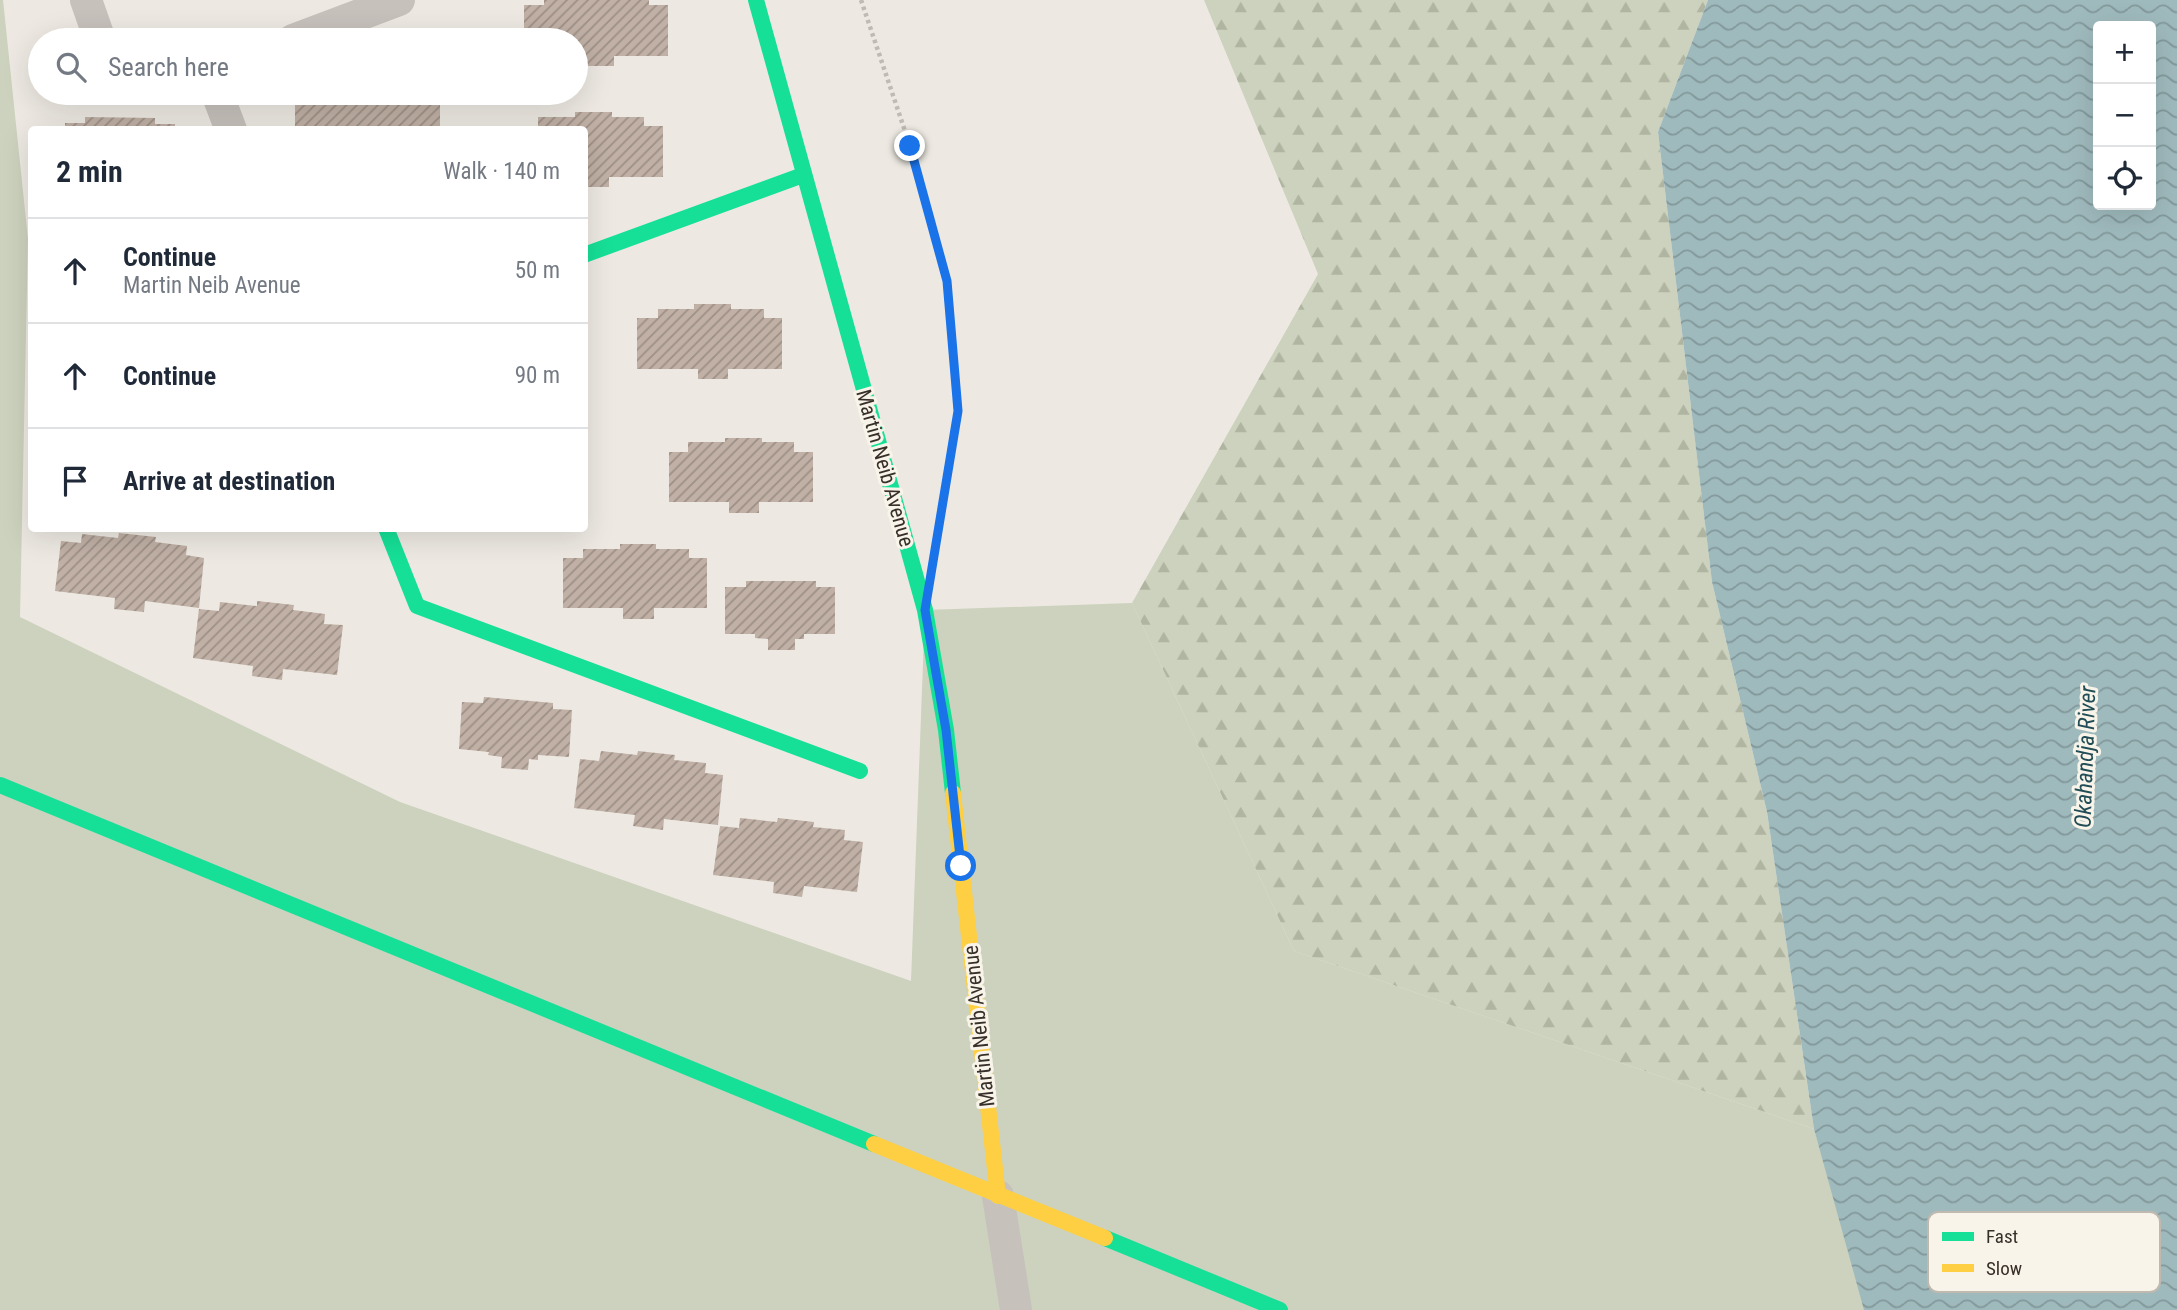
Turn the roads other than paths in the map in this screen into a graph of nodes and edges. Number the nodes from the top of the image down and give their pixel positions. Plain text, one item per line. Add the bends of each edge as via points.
1 (86, 0) edge
2 (399, 0) edge
3 (756, 0) edge
4 (96, 28) edge
5 (325, 28) edge
6 (222, 105) edge
7 (229, 126) edge
8 (803, 175) junction
9 (588, 254) edge
10 (388, 532) edge
11 (860, 771) dead end
12 (0, 785) edge
13 (998, 1196) junction
14 (1016, 1310) edge
15 (1280, 1310) edge

1 - 4 street
2 - 5 street
3 - 8 main road, Martin Neib Avenue
6 - 7 street
8 - 9 main road
8 - 13 main road, Martin Neib Avenue via 925,610 946,730
10 - 11 main road via 418,606
12 - 13 main road
13 - 14 street
13 - 15 main road

